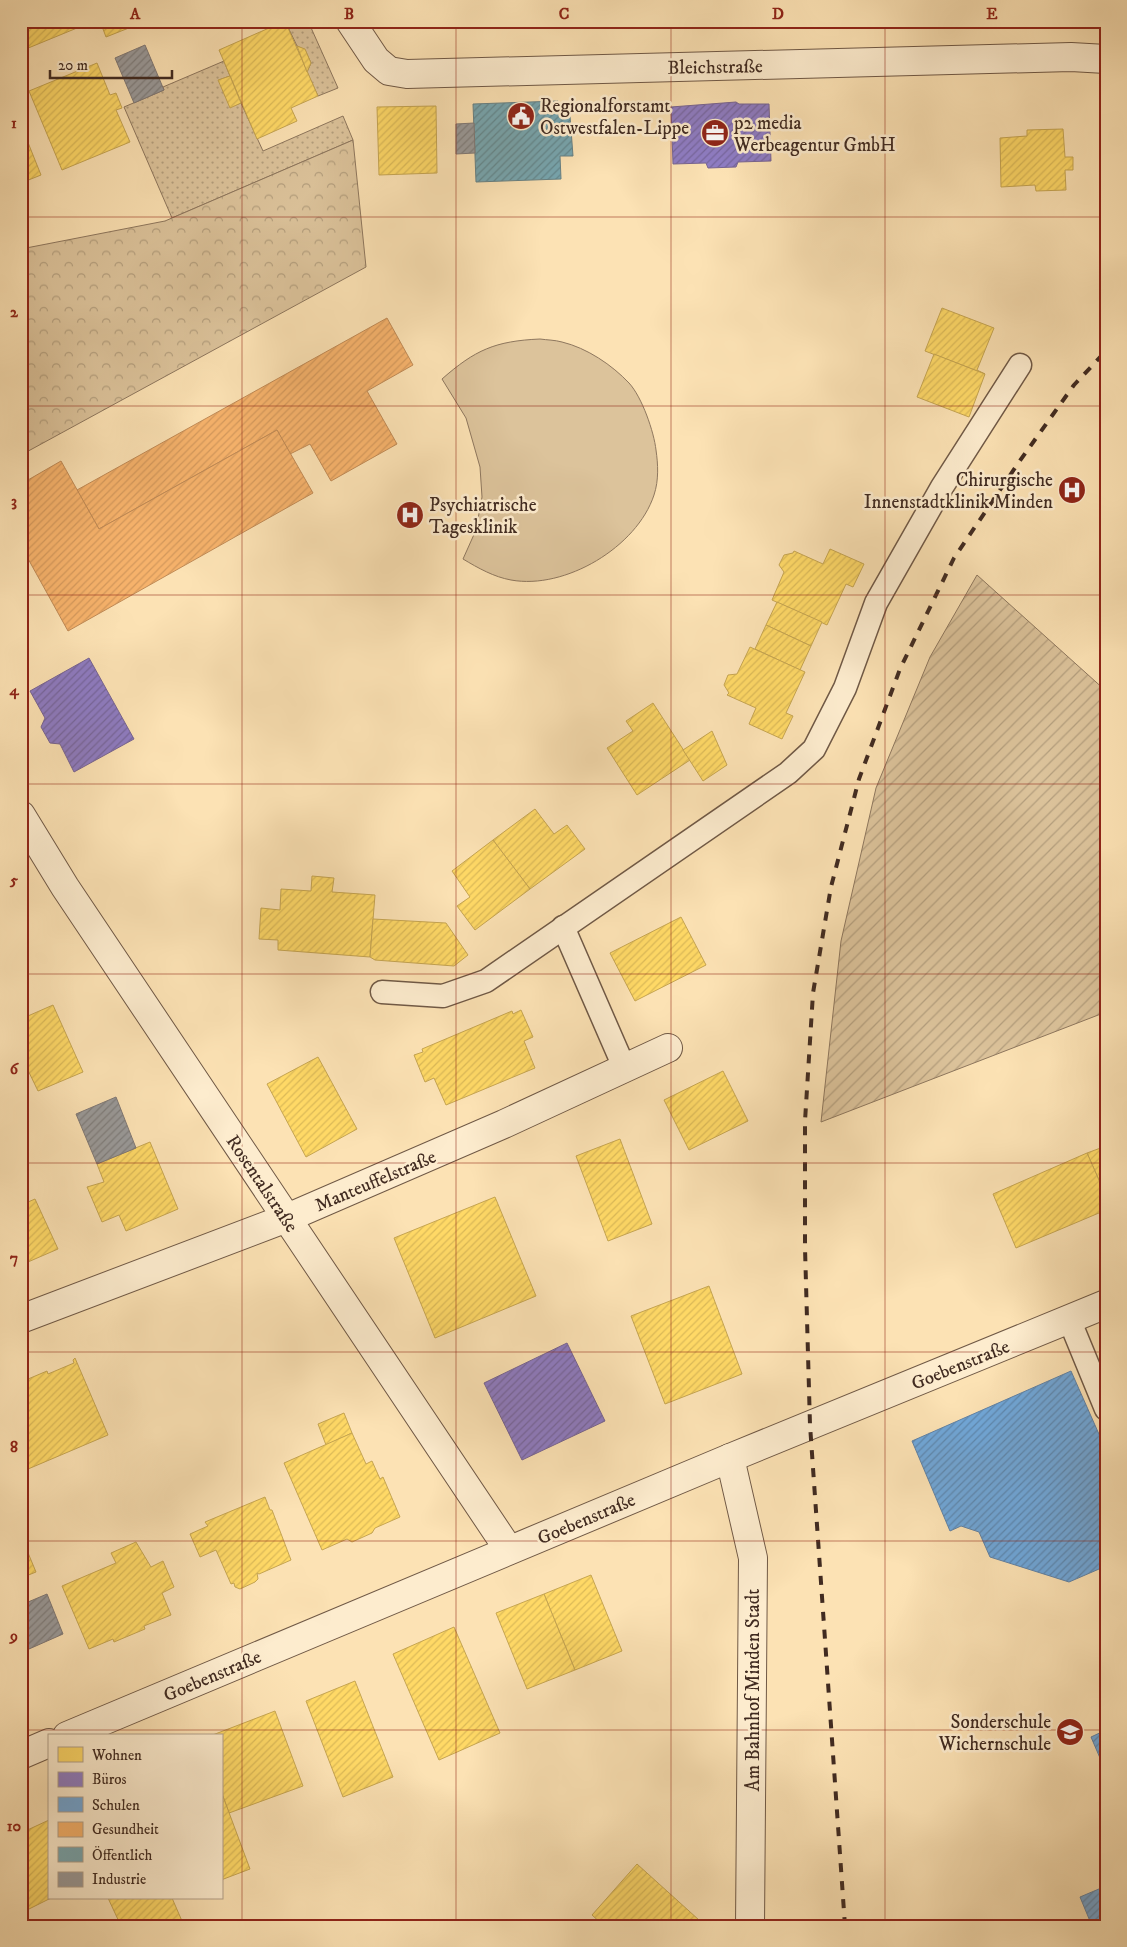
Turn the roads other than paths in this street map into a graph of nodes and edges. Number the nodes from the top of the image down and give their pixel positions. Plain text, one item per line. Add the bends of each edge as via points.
1 (350, 21) edge
2 (1106, 59) edge
3 (1020, 365) dead end
4 (21, 815) edge
5 (563, 927) junction
6 (382, 992) dead end
7 (668, 1048) dead end
8 (624, 1068) junction
9 (287, 1218) junction
10 (1106, 1304) edge
11 (21, 1319) edge
12 (1069, 1319) junction
13 (1106, 1409) edge
14 (730, 1458) junction
15 (509, 1550) junction
16 (72, 1734) edge
17 (48, 1744) edge
18 (21, 1755) edge
19 (750, 1926) edge

1 - 2 street, Bleichstraße via 376,60 389,71 407,74 1071,57
3 - 5 lane via 942,487 876,603 845,688 814,749 788,773
4 - 9 street, Rosentalstraße via 70,895
5 - 6 lane via 486,981 443,996
5 - 8 lane
7 - 8 street, Manteuffelstraße
8 - 9 street, Manteuffelstraße
9 - 11 street, Manteuffelstraße
9 - 15 street, Rosentalstraße
10 - 12 street, Goebenstraße
12 - 13 lane
12 - 14 street, Goebenstraße
14 - 15 street, Goebenstraße
14 - 19 street, Am Bahnhof Minden Stadt via 754,1558
15 - 16 street, Goebenstraße
17 - 18 street

